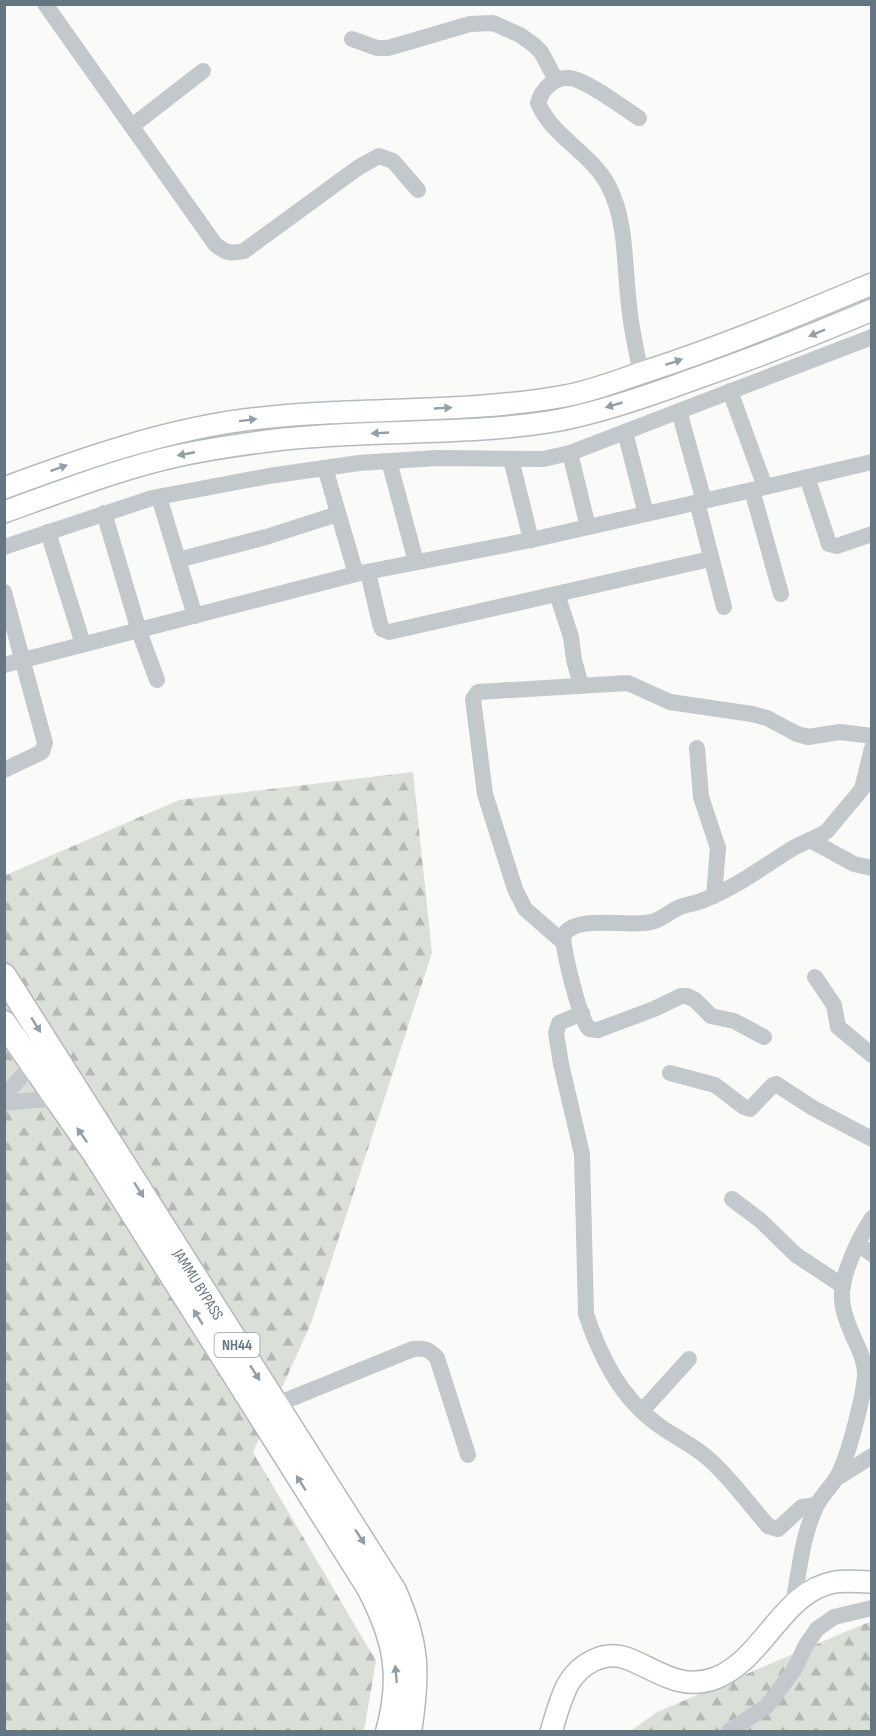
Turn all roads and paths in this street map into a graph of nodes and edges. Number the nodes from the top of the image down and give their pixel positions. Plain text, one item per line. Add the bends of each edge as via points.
1 (45, 4) edge
2 (352, 39) dead end
3 (203, 71) dead end
4 (556, 80) junction
5 (639, 118) dead end
6 (132, 126) junction
7 (418, 190) dead end
8 (872, 284) edge
9 (872, 310) edge
10 (872, 337) edge
11 (641, 373) junction
12 (730, 391) junction
13 (679, 411) junction
14 (625, 432) junction
15 (570, 453) junction
16 (511, 459) junction
17 (389, 461) junction
18 (871, 465) edge
19 (325, 468) junction
20 (807, 477) junction
21 (4, 488) edge
22 (758, 489) junction
23 (159, 497) junction
24 (700, 502) junction
25 (4, 512) edge
26 (105, 513) junction
27 (338, 514) junction
28 (646, 514) junction
29 (588, 527) junction
30 (48, 532) junction
31 (872, 534) edge
32 (531, 540) junction
33 (4, 547) edge
34 (710, 559) junction
35 (178, 560) junction
36 (416, 562) junction
37 (362, 573) junction
38 (4, 592) edge
39 (557, 594) junction
40 (782, 594) dead end
41 (724, 607) dead end
42 (195, 616) junction
43 (139, 631) junction
44 (83, 644) junction
45 (24, 659) junction
46 (4, 665) edge
47 (157, 680) dead end
48 (580, 681) junction
49 (872, 736) edge
50 (697, 748) dead end
51 (872, 748) edge
52 (4, 770) edge
53 (810, 840) junction
54 (872, 868) edge
55 (714, 896) junction
56 (563, 942) junction
57 (4, 975) edge
58 (815, 976) dead end
59 (582, 1013) junction
60 (4, 1023) edge
61 (764, 1037) dead end
62 (872, 1055) edge
63 (33, 1064) junction
64 (670, 1073) dead end
65 (4, 1096) edge
66 (56, 1098) junction
67 (4, 1103) edge
68 (872, 1139) edge
69 (732, 1199) dead end
70 (872, 1218) edge
71 (865, 1249) edge
72 (843, 1286) junction
73 (689, 1359) dead end
74 (275, 1405) junction
75 (642, 1411) junction
76 (468, 1455) dead end
77 (872, 1456) edge
78 (837, 1478) junction
79 (816, 1505) junction
80 (872, 1582) edge
81 (793, 1604) junction
82 (872, 1608) edge
83 (388, 1731) edge
84 (409, 1731) edge
85 (551, 1731) edge
86 (728, 1731) edge

1 - 6 street
2 - 4 street via 388,48 470,24 493,23 520,34 534,45
3 - 6 street
4 - 5 street via 570,78 588,85
4 - 11 street via 540,95 538,103 550,124 600,171 616,203
6 - 7 street via 215,244 229,253 244,250 379,156 393,161
11 -> 8 main road
9 -> 25 main road via 662,391 561,420 493,428 286,439 220,448 143,465
10 - 12 street
21 -> 11 main road via 99,454 183,431 244,420 344,411 539,400 595,389
12 - 13 street
12 - 22 street
13 - 14 street
13 - 24 street
14 - 15 street
14 - 28 street
15 - 16 street via 543,459
15 - 29 street
16 - 17 street
16 - 32 street
17 - 19 street
17 - 36 street
18 - 20 street
19 - 23 street
19 - 27 street
20 - 22 street
20 - 31 street via 829,544 837,546
22 - 24 street
22 - 40 street
23 - 26 street
23 - 35 street
24 - 28 street
24 - 34 street
26 - 30 street
26 - 43 street
27 - 35 street
27 - 37 street
28 - 29 street
29 - 32 street
30 - 33 street
30 - 44 street
32 - 36 street
34 - 39 street
34 - 41 street
35 - 42 street
36 - 37 street
37 - 39 street via 382,629 389,632
37 - 42 street
38 - 45 street
39 - 48 street
42 - 43 street
43 - 44 street
43 - 47 street
44 - 45 street
45 - 46 street
45 - 52 street via 45,742 42,752
48 - 49 street via 628,683 670,702 767,718 808,737 840,732
48 - 56 street via 484,691 473,699 485,794 515,889 525,909
50 - 55 street via 701,796 718,848
51 - 53 street via 857,797 827,831
53 - 54 street via 854,864
53 - 55 street
55 - 56 street via 679,907 651,922 580,926 564,932
56 - 59 street
57 -> 74 highway, JAMMU BYPASS / NH44
58 - 62 street via 834,1005 838,1026
59 - 61 street via 589,1029 598,1030 675,997 687,996 711,1016 734,1021
59 - 75 street via 559,1023 556,1033 582,1154 586,1314 615,1381
60 - 63 highway, JAMMU BYPASS / NH44
63 - 65 street
63 - 66 highway, JAMMU BYPASS / NH44
64 - 68 street via 715,1085 750,1109 776,1084
66 - 67 street
83 -> 66 highway, JAMMU BYPASS / NH44 via 397,1681 393,1647 368,1586
69 - 72 street via 796,1255
70 - 71 street
71 - 72 street
72 - 78 street via 843,1312 865,1374
73 - 75 street
74 - 76 street via 423,1348 437,1358
74 -> 84 highway, JAMMU BYPASS / NH44 via 394,1591 404,1614 415,1661 416,1691
75 - 79 street via 711,1461 773,1529 782,1527 802,1507
77 - 78 street
78 - 79 street
79 - 81 street
80 - 81 main road via 835,1582
81 - 85 main road via 745,1659 707,1680 666,1677 617,1656 589,1662 568,1684
82 - 86 street via 834,1617 817,1629 794,1670 767,1706

